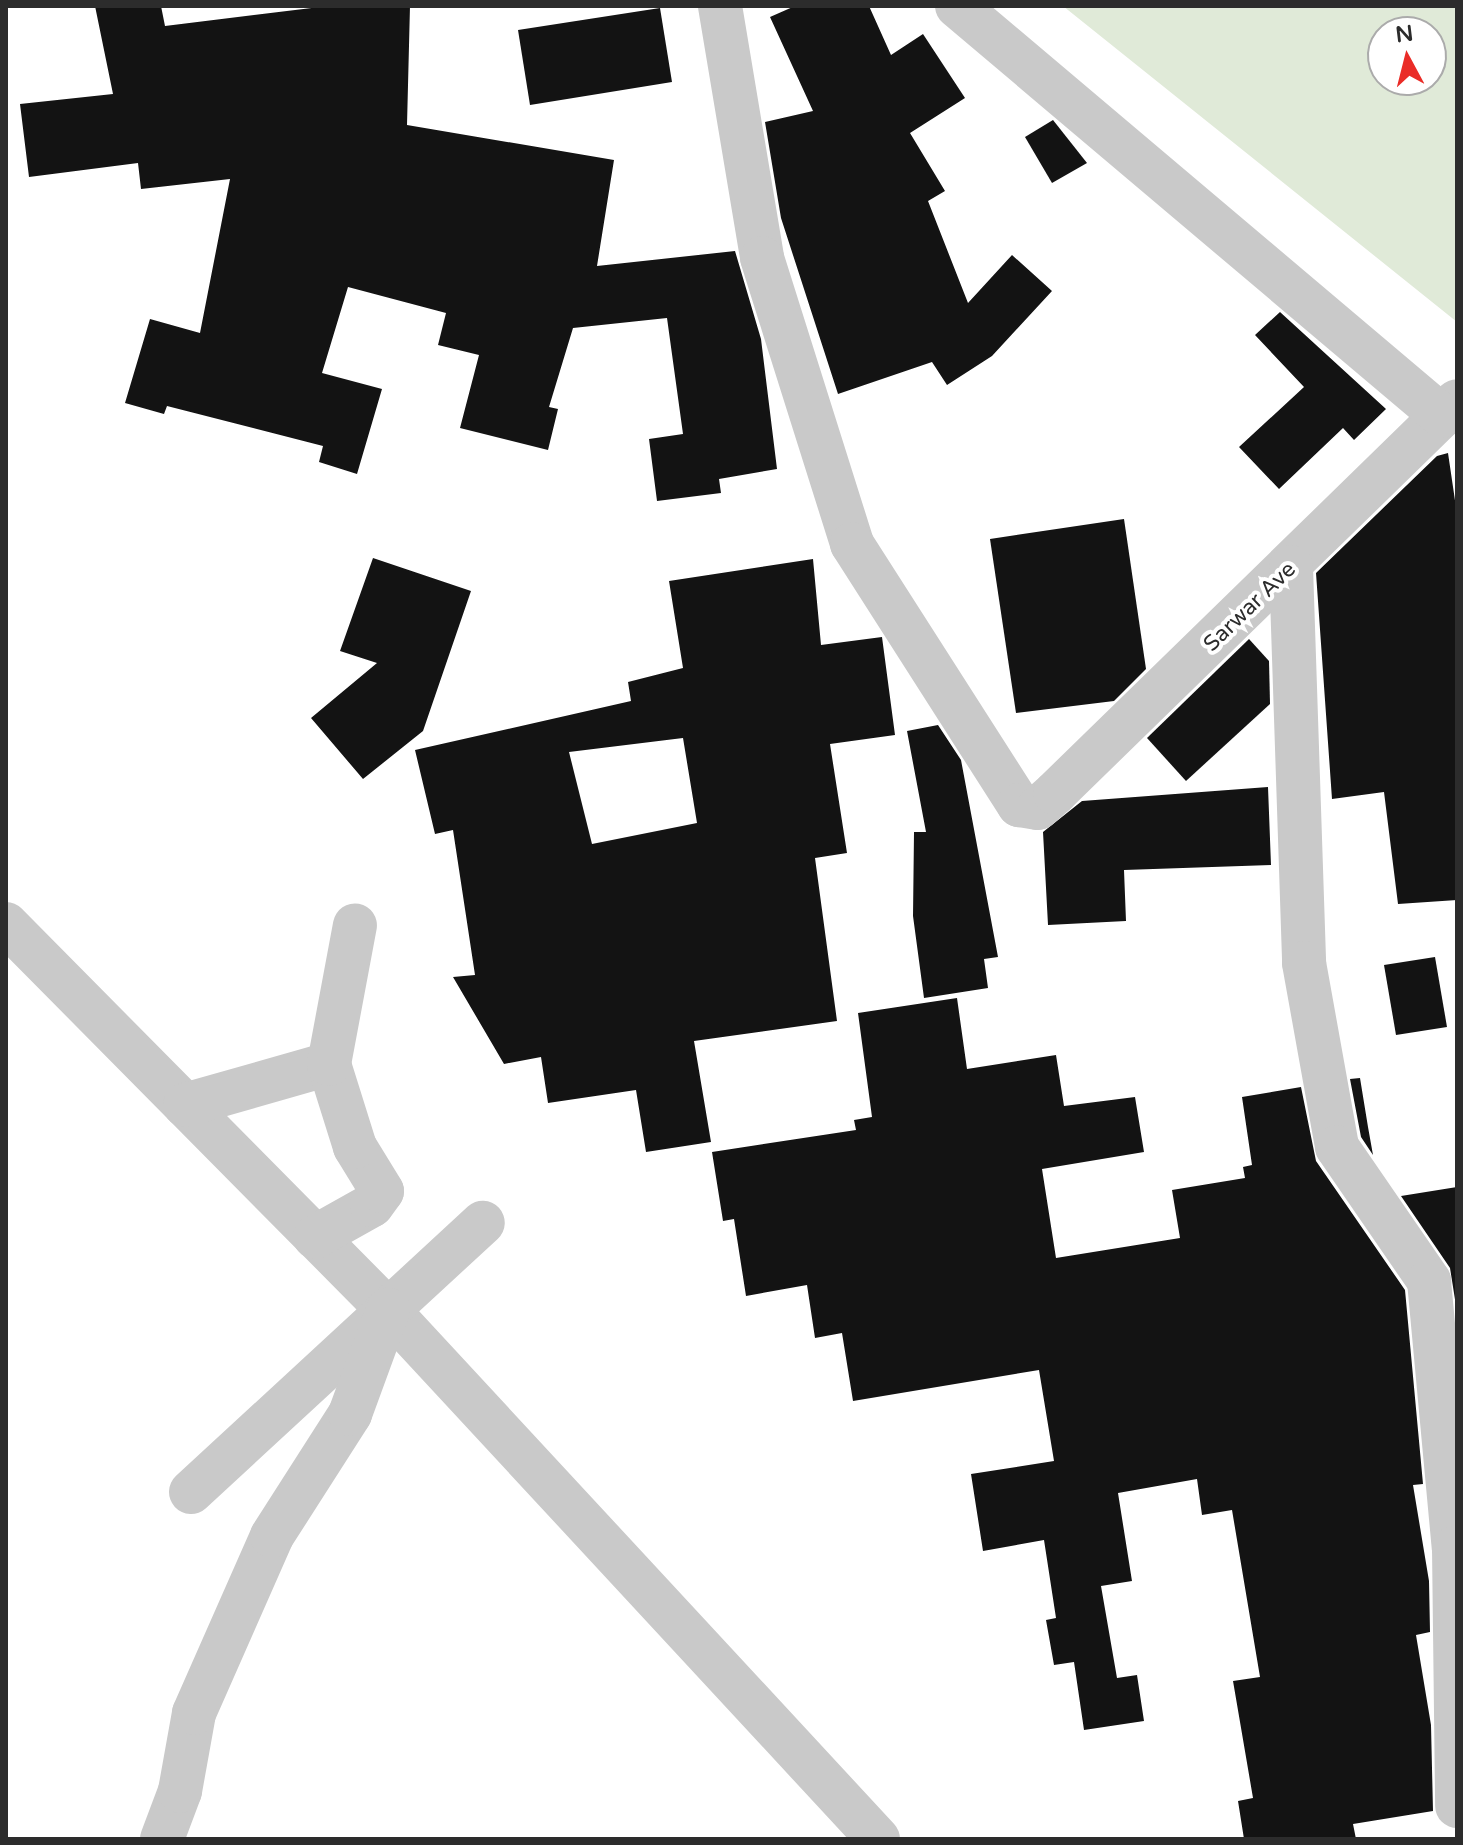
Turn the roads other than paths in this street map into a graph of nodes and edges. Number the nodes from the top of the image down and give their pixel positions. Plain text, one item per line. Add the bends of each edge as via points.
1 (720, 6) edge
2 (957, 6) edge
3 (1450, 408) edge
4 (1291, 567) junction
5 (6, 924) edge
6 (355, 925) dead end
7 (329, 1064) junction
8 (185, 1105) junction
9 (483, 1223) dead end
10 (315, 1237) junction
11 (388, 1310) junction
12 (191, 1492) dead end
13 (1457, 1806) edge
14 (162, 1839) edge
15 (878, 1839) edge

1 - 4 street, Sarwar Ave via 762,258 852,544 1019,805 1038,808
2 - 3 street
3 - 4 street, Sarwar Ave
4 - 13 street via 1304,963 1337,1147 1429,1281 1454,1548
5 - 8 street
6 - 7 street
7 - 8 street
7 - 10 street via 355,1147 382,1191 372,1205
8 - 10 street
9 - 11 street
10 - 11 street
11 - 12 street
11 - 14 street via 350,1414 272,1536 194,1713 180,1791
11 - 15 street

